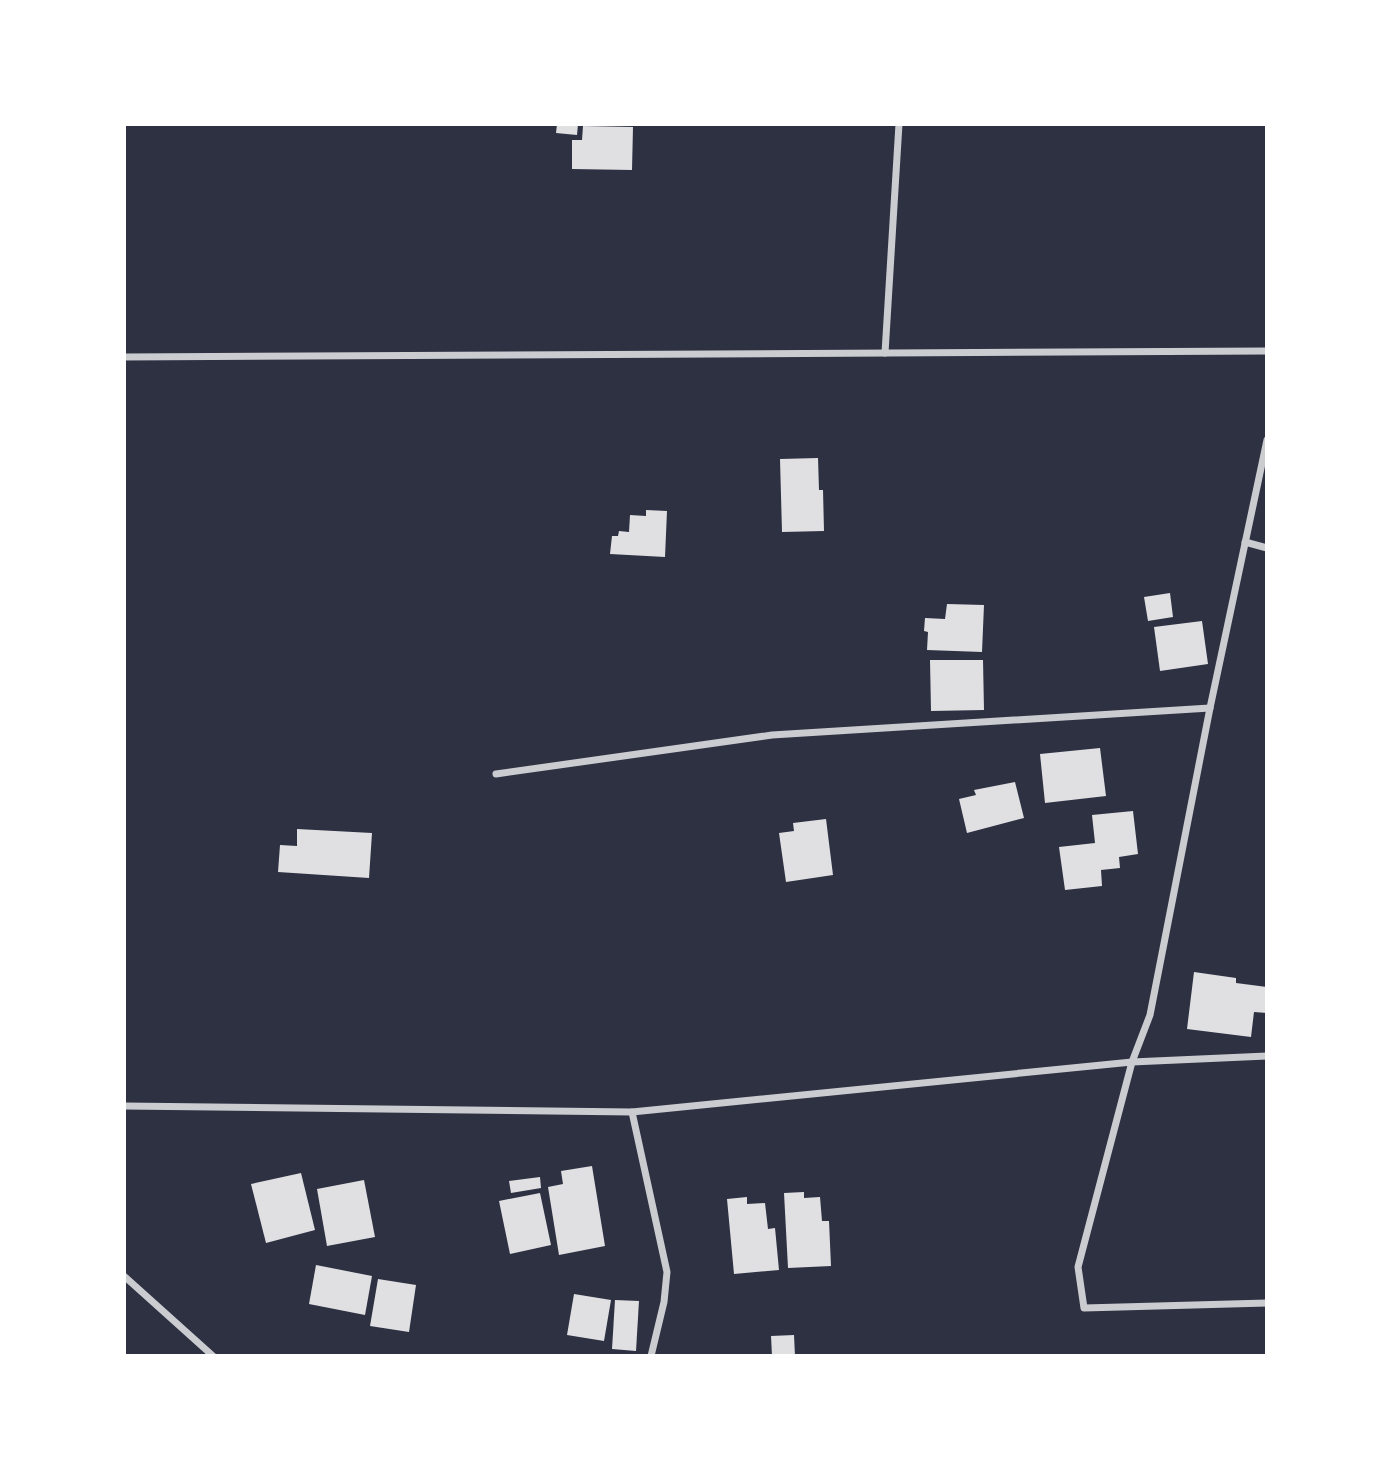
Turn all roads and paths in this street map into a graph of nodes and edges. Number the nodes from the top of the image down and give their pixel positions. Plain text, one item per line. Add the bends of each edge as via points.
1 (899, 124) edge
2 (1267, 351) edge
3 (885, 353) junction
4 (124, 357) edge
5 (1267, 440) edge
6 (1245, 542) junction
7 (1267, 548) edge
8 (1210, 708) junction
9 (496, 774) dead end
10 (1267, 1056) edge
11 (1132, 1062) junction
12 (124, 1106) edge
13 (632, 1112) junction
14 (124, 1276) edge
15 (1267, 1303) edge
16 (213, 1356) edge
17 (651, 1356) edge

1 - 3 street
2 - 3 street
3 - 4 street
5 - 6 street
6 - 7 street
6 - 8 street
8 - 9 street via 772,735
8 - 11 street via 1150,1015
10 - 11 street
11 - 13 street
11 - 15 street via 1078,1267 1084,1308
12 - 13 street
13 - 17 street via 667,1272
14 - 16 street

